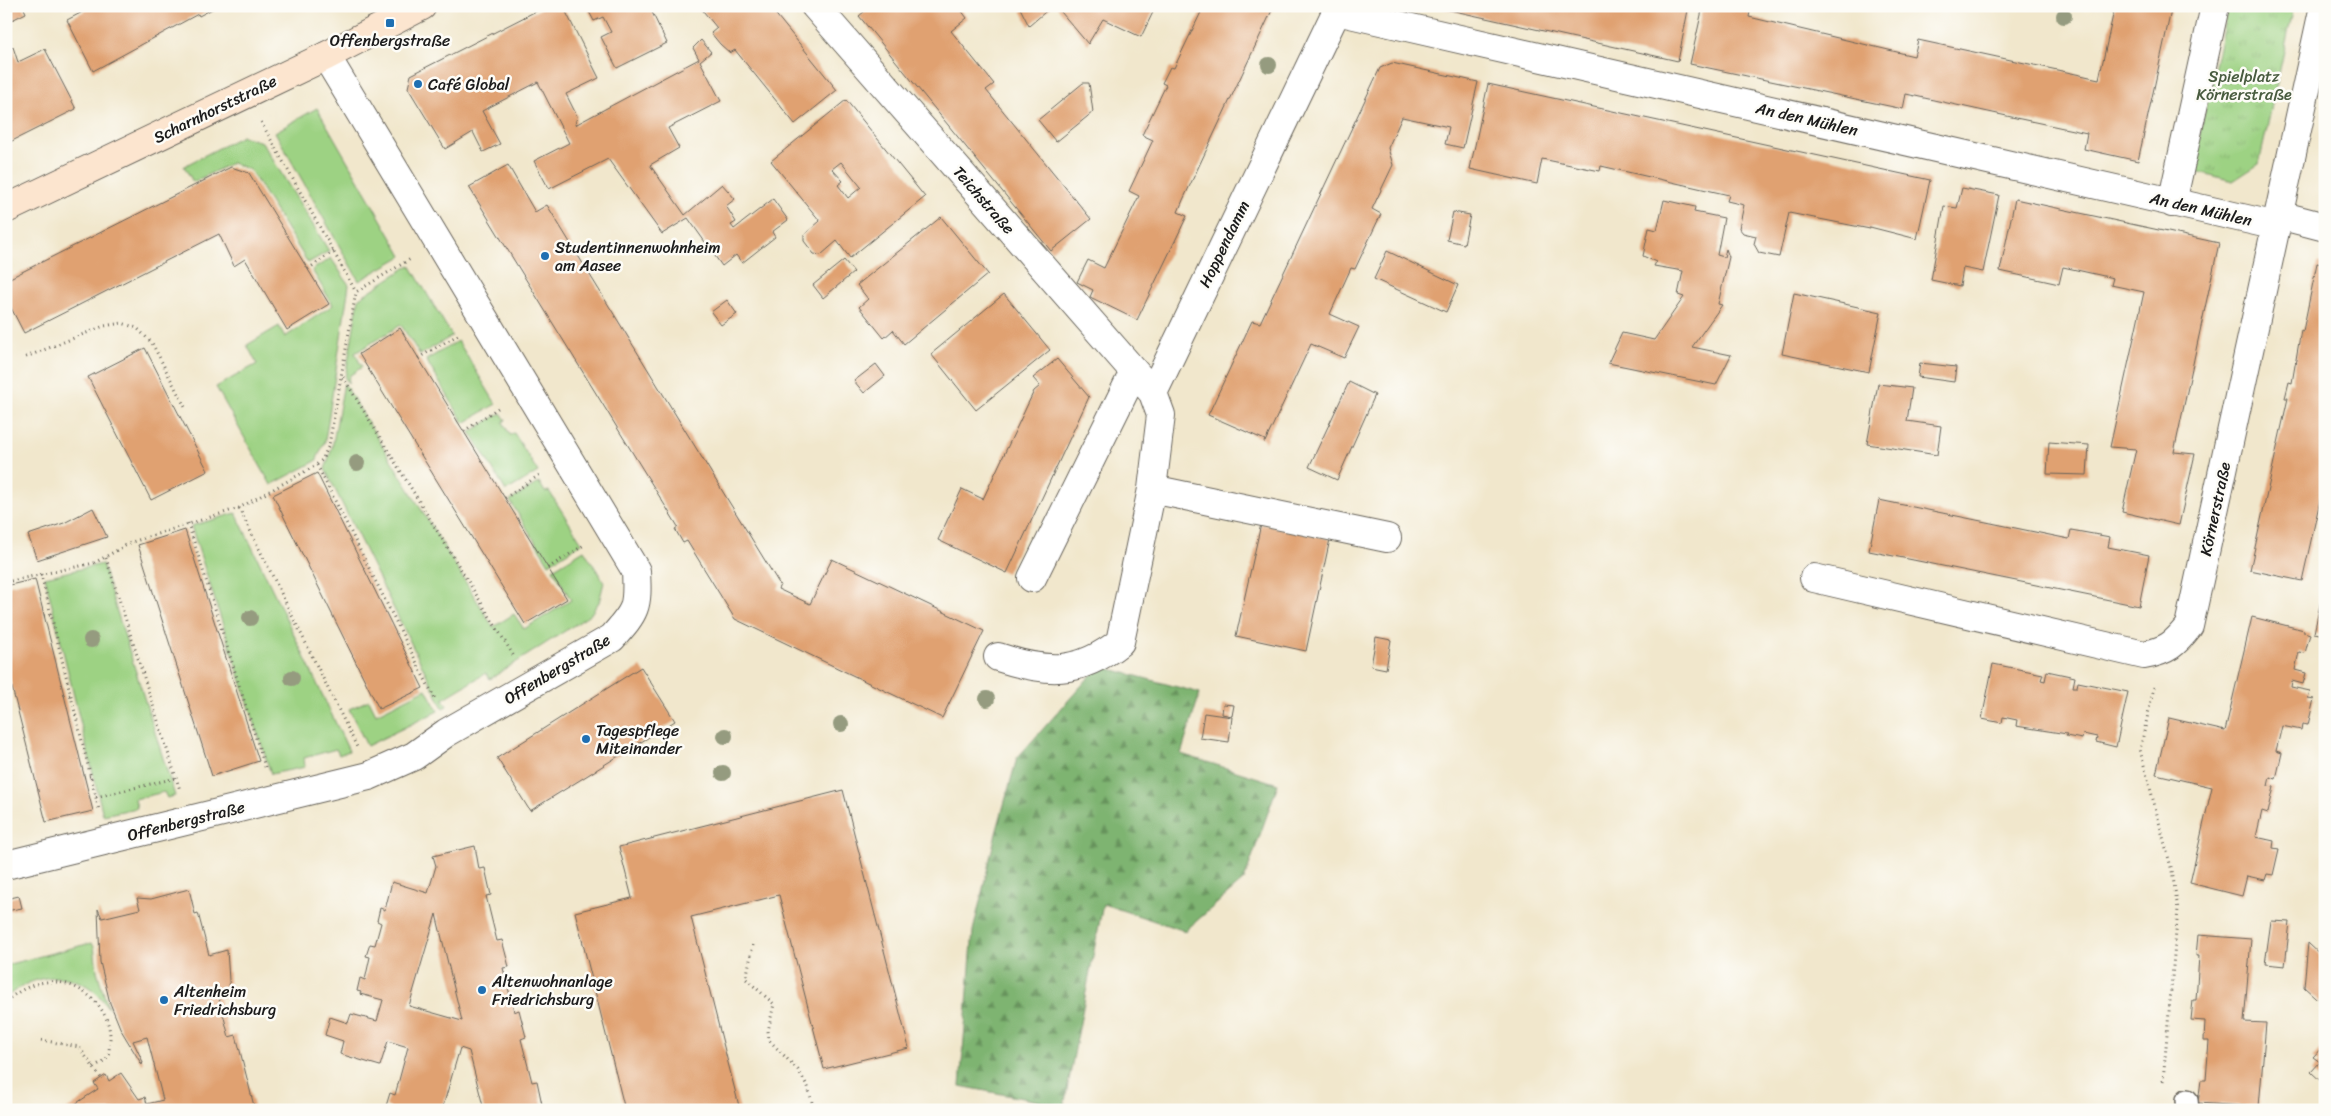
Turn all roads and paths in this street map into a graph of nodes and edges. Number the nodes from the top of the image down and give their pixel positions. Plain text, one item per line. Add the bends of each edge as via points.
1 (422, 6) edge
2 (815, 6) edge
3 (2215, 6) edge
4 (2324, 6) edge
5 (1338, 9) edge
6 (326, 56) junction
7 (261, 122) dead end
8 (2172, 203) junction
9 (6, 209) edge
10 (2278, 221) junction
11 (2325, 227) edge
12 (438, 242) junction
13 (334, 251) junction
14 (308, 269) dead end
15 (356, 292) junction
16 (484, 319) junction
17 (26, 357) dead end
18 (418, 358) dead end
19 (1134, 372) junction
20 (342, 377) junction
21 (526, 389) junction
22 (1153, 393) junction
23 (185, 407) dead end
24 (464, 431) dead end
25 (567, 456) junction
26 (317, 465) junction
27 (1152, 490) junction
28 (505, 498) dead end
29 (239, 508) junction
30 (188, 523) junction
31 (610, 529) junction
32 (1387, 538) dead end
33 (106, 558) junction
34 (202, 568) junction
35 (548, 568) dead end
36 (197, 570) dead end
37 (41, 574) junction
38 (1032, 578) dead end
39 (1814, 578) dead end
40 (6, 582) edge
41 (51, 615) junction
42 (44, 616) dead end
43 (2162, 652) junction
44 (411, 653) junction
45 (407, 655) dead end
46 (998, 657) dead end
47 (532, 685) junction
48 (71, 694) junction
49 (64, 696) dead end
50 (251, 721) junction
51 (247, 723) dead end
52 (452, 730) junction
53 (90, 776) junction
54 (371, 776) junction
55 (84, 777) dead end
56 (176, 778) junction
57 (96, 797) junction
58 (275, 799) junction
59 (190, 820) junction
60 (106, 840) junction
61 (6, 865) edge
62 (753, 945) dead end
63 (6, 1001) edge
64 (41, 1040) dead end
65 (93, 1067) junction
66 (101, 1078) dead end
67 (2163, 1091) dead end
68 (814, 1110) edge

1 - 6 street, Scharnhorststraße
2 - 19 street, Teichstraße
3 - 8 street
4 - 10 street, Körnerstraße
5 - 8 street, An den Mühlen
5 - 22 street, Hoppendamm
6 - 9 street, Scharnhorststraße
6 - 12 street, Offenbergstraße
7 - 13 path
8 - 10 street, An den Mühlen
10 - 11 street, An den Mühlen
10 - 43 street, Körnerstraße via 2189,626
12 - 15 path
12 - 16 street, Offenbergstraße
13 - 14 path
13 - 15 path
15 - 20 path
16 - 18 path
16 - 21 street, Offenbergstraße
17 - 23 path via 104,326 122,323 137,328 152,343
19 - 22 street, Teichstraße
19 - 38 street
20 - 26 path via 329,446
20 - 47 path
21 - 24 path
21 - 25 street, Offenbergstraße
22 - 27 street via 1161,415
25 - 28 path
25 - 31 street, Offenbergstraße
26 - 29 path
26 - 44 path
27 - 32 street
27 - 46 street via 1120,642 1078,666 1028,667
29 - 30 path
29 - 54 path
30 - 33 path via 132,542
30 - 34 path
31 - 35 path
31 - 47 street, Offenbergstraße via 636,571 636,604 631,616 612,638
33 - 37 path
33 - 56 path
34 - 36 path
34 - 50 path via 224,645
37 - 40 path
37 - 41 path
39 - 43 street via 2144,655
41 - 42 path
41 - 48 path
43 - 67 path via 2140,750 2172,871 2178,909
44 - 45 path
44 - 52 path
47 - 52 street, Offenbergstraße
48 - 49 path
48 - 53 path
50 - 51 path
50 - 58 path
52 - 54 street, Offenbergstraße via 414,756
53 - 55 path
53 - 57 path
54 - 58 street, Offenbergstraße
56 - 57 path
56 - 59 path
57 - 60 path
58 - 59 street, Offenbergstraße
59 - 60 street, Offenbergstraße
60 - 61 street, Offenbergstraße
62 - 68 path via 746,980 774,1004 769,1040 798,1070 808,1087
63 - 65 path via 41,982 82,990 103,1010 110,1035 105,1060
64 - 65 path via 77,1046
65 - 66 path

